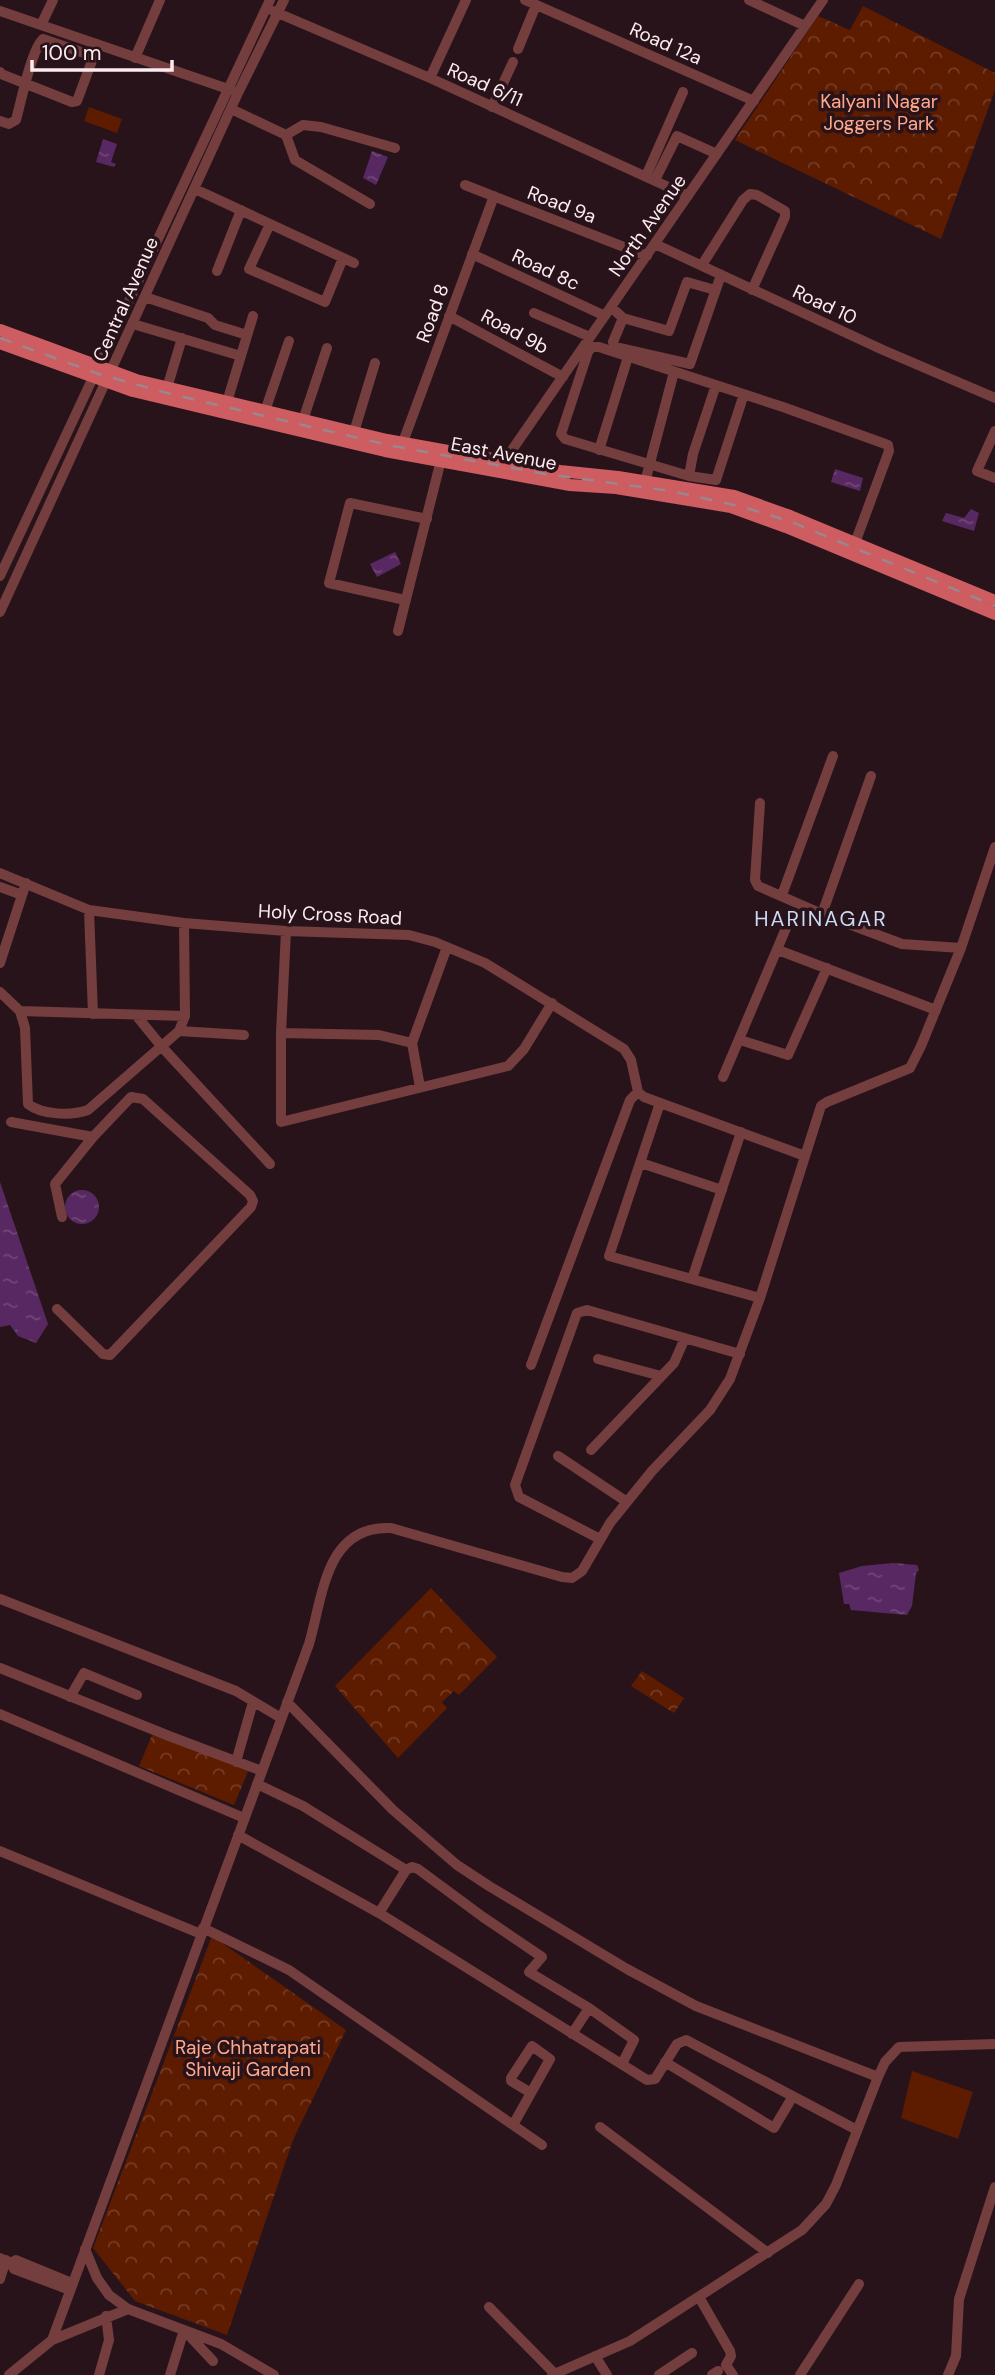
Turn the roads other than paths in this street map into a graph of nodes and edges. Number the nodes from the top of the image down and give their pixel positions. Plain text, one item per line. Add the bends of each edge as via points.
1 (53, 0) edge
2 (160, 0) edge
3 (284, 0) edge
4 (466, 0) edge
5 (525, 0) edge
6 (749, 0) edge
7 (823, 0) edge
8 (268, 4) edge
9 (536, 5) junction
10 (0, 11) edge
11 (277, 13) junction
12 (41, 25) junction
13 (805, 26) junction
14 (517, 49) dead end
15 (135, 58) junction
16 (513, 62) dead end
17 (0, 72) edge
18 (430, 78) junction
19 (26, 83) junction
20 (233, 91) junction
21 (683, 92) dead end
22 (754, 101) junction
23 (492, 107) junction
24 (231, 109) junction
25 (0, 121) edge
26 (286, 135) junction
27 (395, 148) dead end
28 (717, 154) junction
29 (650, 178) junction
30 (465, 185) dead end
31 (195, 189) junction
32 (494, 196) junction
33 (688, 196) junction
34 (370, 204) dead end
35 (241, 211) junction
36 (270, 224) junction
37 (655, 244) junction
38 (472, 254) junction
39 (647, 256) junction
40 (343, 258) junction
41 (354, 263) dead end
42 (702, 265) junction
43 (217, 271) dead end
44 (721, 275) junction
45 (715, 290) junction
46 (752, 290) junction
47 (145, 297) junction
48 (608, 312) junction
49 (534, 313) dead end
50 (253, 316) dead end
51 (449, 316) junction
52 (623, 318) junction
53 (133, 324) junction
54 (0, 330) edge
55 (247, 335) junction
56 (590, 337) junction
57 (182, 338) junction
58 (289, 341) dead end
59 (0, 343) edge
60 (327, 348) dead end
61 (241, 356) junction
62 (628, 357) junction
63 (375, 363) dead end
64 (674, 372) junction
65 (103, 375) junction
66 (563, 377) junction
67 (716, 386) junction
68 (167, 388) junction
69 (744, 394) junction
70 (995, 398) edge
71 (227, 402) junction
72 (265, 411) junction
73 (303, 420) junction
74 (995, 431) edge
75 (354, 432) junction
76 (403, 442) junction
77 (599, 450) junction
78 (442, 460) junction
79 (648, 465) junction
80 (507, 468) junction
81 (689, 476) junction
82 (995, 478) edge
83 (644, 487) junction
84 (427, 519) junction
85 (855, 543) junction
86 (0, 576) edge
87 (405, 600) junction
88 (2, 601) edge
89 (995, 601) edge
90 (995, 614) edge
91 (398, 631) dead end
92 (833, 756) dead end
93 (871, 776) dead end
94 (760, 803) dead end
95 (995, 847) edge
96 (0, 873) edge
97 (26, 883) junction
98 (0, 887) edge
99 (22, 895) junction
100 (782, 895) junction
101 (89, 910) junction
102 (822, 914) junction
103 (789, 921) dead end
104 (184, 923) junction
105 (286, 931) junction
106 (447, 947) junction
107 (961, 948) junction
108 (778, 950) junction
109 (0, 963) edge
110 (827, 968) junction
111 (0, 992) edge
112 (552, 1003) junction
113 (936, 1010) junction
114 (20, 1012) junction
115 (93, 1014) junction
116 (136, 1015) junction
117 (185, 1016) junction
118 (179, 1031) junction
119 (281, 1033) junction
120 (244, 1035) dead end
121 (740, 1040) junction
122 (412, 1043) junction
123 (162, 1047) junction
124 (723, 1077) dead end
125 (420, 1087) junction
126 (638, 1092) junction
127 (660, 1103) junction
128 (11, 1122) dead end
129 (741, 1132) junction
130 (93, 1137) junction
131 (805, 1156) junction
132 (641, 1163) junction
133 (270, 1164) dead end
134 (722, 1190) junction
135 (62, 1217) dead end
136 (692, 1279) junction
137 (760, 1298) junction
138 (57, 1309) dead end
139 (685, 1338) junction
140 (740, 1353) junction
141 (597, 1359) dead end
142 (531, 1365) dead end
143 (661, 1376) junction
144 (591, 1450) dead end
145 (558, 1456) dead end
146 (627, 1502) junction
147 (600, 1539) junction
148 (0, 1599) edge
149 (0, 1668) edge
150 (137, 1695) dead end
151 (71, 1697) junction
152 (253, 1702) junction
153 (287, 1702) junction
154 (0, 1714) edge
155 (281, 1718) junction
156 (236, 1762) junction
157 (262, 1771) junction
158 (257, 1784) junction
159 (244, 1818) junction
160 (238, 1835) junction
161 (0, 1851) edge
162 (406, 1870) junction
163 (379, 1913) junction
164 (202, 1931) junction
165 (589, 2008) junction
166 (572, 2034) junction
167 (995, 2045) edge
168 (665, 2062) junction
169 (622, 2064) junction
170 (878, 2077) junction
171 (531, 2093) junction
172 (793, 2096) junction
173 (513, 2125) junction
174 (600, 2127) dead end
175 (857, 2130) junction
176 (542, 2145) dead end
177 (995, 2187) edge
178 (85, 2249) junction
179 (768, 2253) junction
180 (6, 2260) edge
181 (0, 2279) edge
182 (859, 2284) dead end
183 (71, 2287) junction
184 (699, 2297) junction
185 (489, 2306) dead end
186 (128, 2309) junction
187 (106, 2316) junction
188 (184, 2330) junction
189 (52, 2340) junction
190 (692, 2353) dead end
191 (594, 2356) junction
192 (213, 2361) dead end
193 (554, 2374) edge
194 (9, 2375) edge
195 (99, 2375) edge
196 (170, 2375) edge
197 (274, 2375) edge
198 (607, 2375) edge
199 (659, 2375) edge
200 (733, 2375) edge
201 (800, 2375) edge
202 (948, 2375) edge

1 - 12 street
2 - 15 street
3 - 11 street, Central Avenue
4 - 18 street
5 - 9 street, Road 12a
6 - 13 street
7 - 13 street, North Avenue
8 - 11 street, Road 6/11
8 - 20 street, Central Avenue
9 - 14 street
9 - 22 street, Road 12a
10 - 12 street
11 - 18 street, Road 6/11
11 - 20 street, Central Avenue
12 - 15 street
13 - 22 street, North Avenue
15 - 20 street
16 - 23 street
17 - 19 street
18 - 23 street, Road 6/11
19 - 19 street via 77,101 93,58 43,39
19 - 25 street via 16,120 9,124
20 - 24 street, Central Avenue
20 - 65 street, Central Avenue
21 - 29 street
22 - 28 street, North Avenue
23 - 29 street, Road 6/11
24 - 26 street
24 - 31 street, Central Avenue
26 - 27 street via 303,125 321,127
26 - 34 street via 295,160
28 - 29 street via 677,136
28 - 33 street, North Avenue
29 - 33 street, Road 6/11
30 - 32 street, Road 9a
31 - 35 street
31 - 47 street, Central Avenue
32 - 38 street, Road 8
32 - 39 street, Road 9a
33 - 37 street, North Avenue
35 - 36 street
35 - 43 street
36 - 40 street
36 - 40 street via 249,269 325,302
37 - 39 street, North Avenue
37 - 42 street, Road 10
38 - 48 street, Road 8c
38 - 51 street, Road 8
39 - 48 street, North Avenue
40 - 41 street
42 - 44 street, Road 10
42 - 46 street via 743,200 757,195 785,211 785,217
44 - 45 street
44 - 46 street, Road 10
45 - 52 street via 687,282 669,331
45 - 52 street via 690,364 615,347
46 - 70 street, Road 10
47 - 53 street, Central Avenue
47 - 55 street
48 - 52 street, Road 8c
48 - 56 street, North Avenue
49 - 56 street
50 - 55 street
51 - 66 street, Road 9b
51 - 76 street, Road 8
53 - 57 street
53 - 65 street, Central Avenue
54 - 65 main road, East Avenue
55 - 61 street
56 - 66 street, North Avenue
57 - 61 street
57 - 68 street
58 - 72 street
59 - 65 main road, East Avenue
60 - 73 street
61 - 71 street
62 - 64 street
62 - 77 street
62 - 77 street via 592,347 561,428 565,439
63 - 75 street
64 - 67 street
64 - 79 street
65 - 68 main road, East Avenue
65 - 78 main road, East Avenue via 385,451
65 - 86 street, Central Avenue
65 - 88 street, Central Avenue
66 - 80 street, North Avenue via 510,453
67 - 69 street
67 - 81 street
68 - 71 main road, East Avenue
69 - 81 street via 716,480
69 - 85 street via 888,445
71 - 72 main road, East Avenue
72 - 73 main road, East Avenue
73 - 75 main road, East Avenue
74 - 82 street via 978,471
75 - 76 main road, East Avenue
76 - 80 main road, East Avenue
77 - 79 street
78 - 80 main road, East Avenue
78 - 84 street
79 - 81 street
79 - 83 street
80 - 83 main road, East Avenue via 570,485
83 - 85 main road, East Avenue via 734,496
83 - 90 main road, East Avenue via 755,514
84 - 87 street
84 - 87 street via 349,503 329,583
85 - 89 main road, East Avenue
87 - 91 street
92 - 100 street
93 - 102 street
94 - 100 street via 756,884
95 - 107 street
96 - 97 street, Holy Cross Road
97 - 99 street
97 - 101 street, Holy Cross Road
98 - 99 street
99 - 109 street
100 - 102 street
101 - 104 street, Holy Cross Road
101 - 115 street
102 - 107 street via 901,944
103 - 108 street
104 - 105 street, Holy Cross Road
104 - 117 street
105 - 106 street, Holy Cross Road via 410,936
105 - 119 street
106 - 112 street, Holy Cross Road via 485,963
106 - 122 street
107 - 113 street
108 - 110 street
108 - 121 street
110 - 113 street
110 - 121 street via 788,1055
111 - 114 street
112 - 125 street via 508,1066
112 - 126 street, Holy Cross Road via 624,1049
113 - 131 street via 910,1068 821,1106
114 - 115 street
114 - 123 street via 25,1028 26,1096 28,1104 40,1111 88,1110
115 - 116 street
116 - 117 street
116 - 123 street
117 - 118 street
118 - 120 street
118 - 123 street
119 - 122 street via 379,1035
119 - 125 street via 281,1122
121 - 124 street
122 - 125 street
123 - 133 street
126 - 127 street
126 - 142 street via 630,1100
127 - 129 street
127 - 132 street
128 - 130 street
129 - 131 street
129 - 134 street
130 - 135 street via 54,1184
130 - 138 street via 131,1097 143,1099 253,1201 110,1355 103,1354
131 - 137 street
132 - 134 street
132 - 136 street via 609,1256
134 - 136 street
136 - 137 street
137 - 140 street
139 - 140 street
139 - 143 street via 679,1355
139 - 147 street via 587,1310 574,1319 515,1485 519,1497
140 - 146 street via 710,1410
141 - 143 street
143 - 144 street
145 - 146 street
146 - 147 street
147 - 153 street via 582,1571 572,1578 391,1528 357,1534 338,1550
148 - 152 street via 236,1691
149 - 151 street
150 - 151 street via 84,1673
151 - 156 street
152 - 155 street
152 - 156 street
153 - 155 street
153 - 170 street via 393,1810 489,1886 696,2006
154 - 159 street
155 - 157 street
156 - 157 street
157 - 158 street
158 - 159 street
158 - 162 street via 303,1806
159 - 160 street
160 - 163 street
160 - 164 street
161 - 164 street
162 - 163 street
162 - 165 street via 418,1869 542,1956 529,1972
163 - 166 street
164 - 173 street via 289,1970
164 - 178 street
165 - 166 street
165 - 169 street via 634,2040
166 - 169 street
167 - 170 street via 900,2047
168 - 169 street via 650,2080
168 - 172 street via 677,2044 686,2040
168 - 172 street via 774,2127
170 - 175 street
171 - 171 street via 550,2059 532,2046 511,2078
171 - 173 street
172 - 175 street
173 - 176 street
174 - 179 street
175 - 179 street via 826,2204 802,2230
177 - 202 street via 960,2299 956,2356
178 - 183 street
178 - 186 street via 109,2295
179 - 184 street
180 - 181 street
180 - 183 street via 16,2260
182 - 201 street
183 - 189 street
184 - 191 street via 630,2341
184 - 200 street via 730,2351 726,2365
185 - 193 street
186 - 187 street
186 - 188 street
187 - 189 street
187 - 195 street via 109,2340
188 - 192 street
188 - 196 street
188 - 197 street via 221,2344
189 - 194 street
190 - 199 street
191 - 193 street
191 - 198 street

